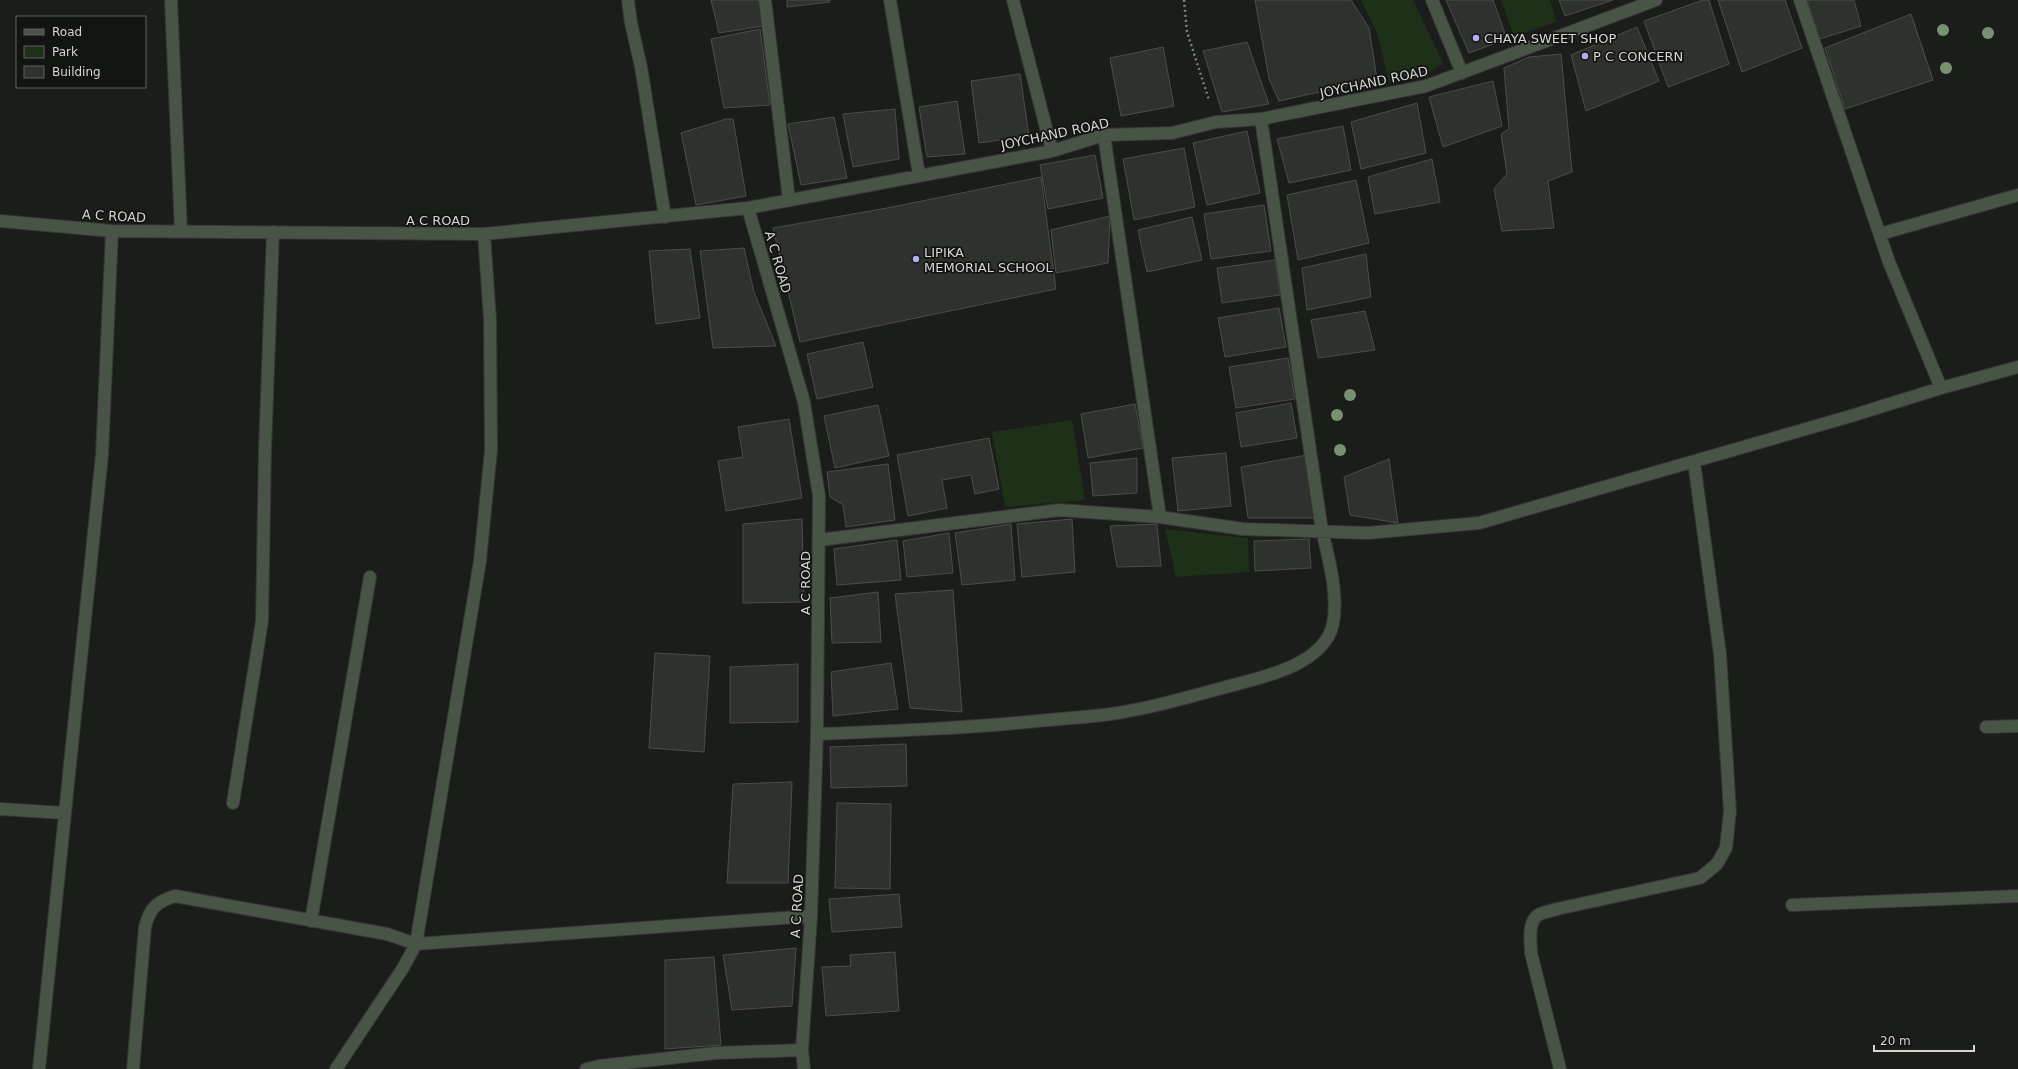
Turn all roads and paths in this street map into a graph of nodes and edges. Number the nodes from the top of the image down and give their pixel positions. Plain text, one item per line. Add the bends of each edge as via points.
1 (171, 0) edge
2 (628, 0) edge
3 (764, 0) edge
4 (890, 0) edge
5 (1013, 0) edge
6 (1184, 0) edge
7 (1432, 0) edge
8 (1656, 0) edge
9 (1800, 0) edge
10 (1462, 73) junction
11 (1261, 119) junction
12 (1216, 122) junction
13 (1104, 135) junction
14 (1052, 152) junction
15 (919, 175) junction
16 (2018, 195) edge
17 (789, 200) junction
18 (748, 208) junction
19 (665, 217) junction
20 (0, 221) edge
21 (112, 231) junction
22 (181, 231) junction
23 (273, 232) junction
24 (484, 234) junction
25 (1880, 234) junction
26 (2018, 367) edge
27 (1941, 388) junction
28 (1694, 462) junction
29 (1160, 518) junction
30 (1322, 531) junction
31 (819, 540) junction
32 (370, 577) dead end
33 (2018, 726) edge
34 (1986, 727) dead end
35 (817, 734) junction
36 (233, 804) dead end
37 (0, 809) edge
38 (66, 813) junction
39 (2018, 896) edge
40 (1792, 905) dead end
41 (811, 916) junction
42 (311, 921) junction
43 (416, 944) junction
44 (802, 1050) junction
45 (39, 1069) edge
46 (133, 1069) edge
47 (336, 1069) edge
48 (586, 1069) edge
49 (804, 1069) edge
50 (1560, 1069) edge

1 - 22 street
2 - 19 street
3 - 17 street
4 - 15 street
5 - 14 street
6 - 12 path via 1187,32
7 - 10 street
8 - 10 street, JOYCHAND ROAD
9 - 25 street
10 - 11 street, JOYCHAND ROAD via 1426,86
11 - 12 street, JOYCHAND ROAD
11 - 30 street
12 - 13 street, JOYCHAND ROAD via 1172,133
13 - 14 street, JOYCHAND ROAD
13 - 29 street
14 - 15 street, JOYCHAND ROAD
15 - 17 street, JOYCHAND ROAD
16 - 25 street
17 - 18 street, JOYCHAND ROAD
18 - 19 street, A C ROAD
18 - 31 street, A C ROAD via 804,402 819,496
19 - 24 street, A C ROAD
20 - 21 street, A C ROAD
21 - 22 street, A C ROAD
21 - 38 street via 102,455
22 - 23 street, A C ROAD
23 - 24 street, A C ROAD
23 - 36 street via 265,442 262,621
24 - 43 street via 490,320 491,450 480,561
25 - 27 street
26 - 27 street
27 - 28 street
28 - 30 street via 1479,524 1367,533
28 - 50 street via 1720,654 1730,811 1726,848 1717,864 1700,878 1557,909 1538,916 1532,923 1532,953
29 - 30 street via 1244,529
29 - 31 street via 1058,510
30 - 35 street via 1329,560 1334,621 1328,637 1312,655 1278,673 1198,695 1112,714 1002,725
31 - 35 street, A C ROAD
32 - 42 street
33 - 34 street
35 - 41 street, A C ROAD
37 - 38 street
38 - 45 street
39 - 40 street
41 - 43 street
41 - 44 street, A C ROAD
42 - 43 street via 387,934
42 - 46 street via 175,896 162,900 149,912 145,927
43 - 47 street
44 - 48 street via 715,1054
44 - 49 street, A C ROAD

